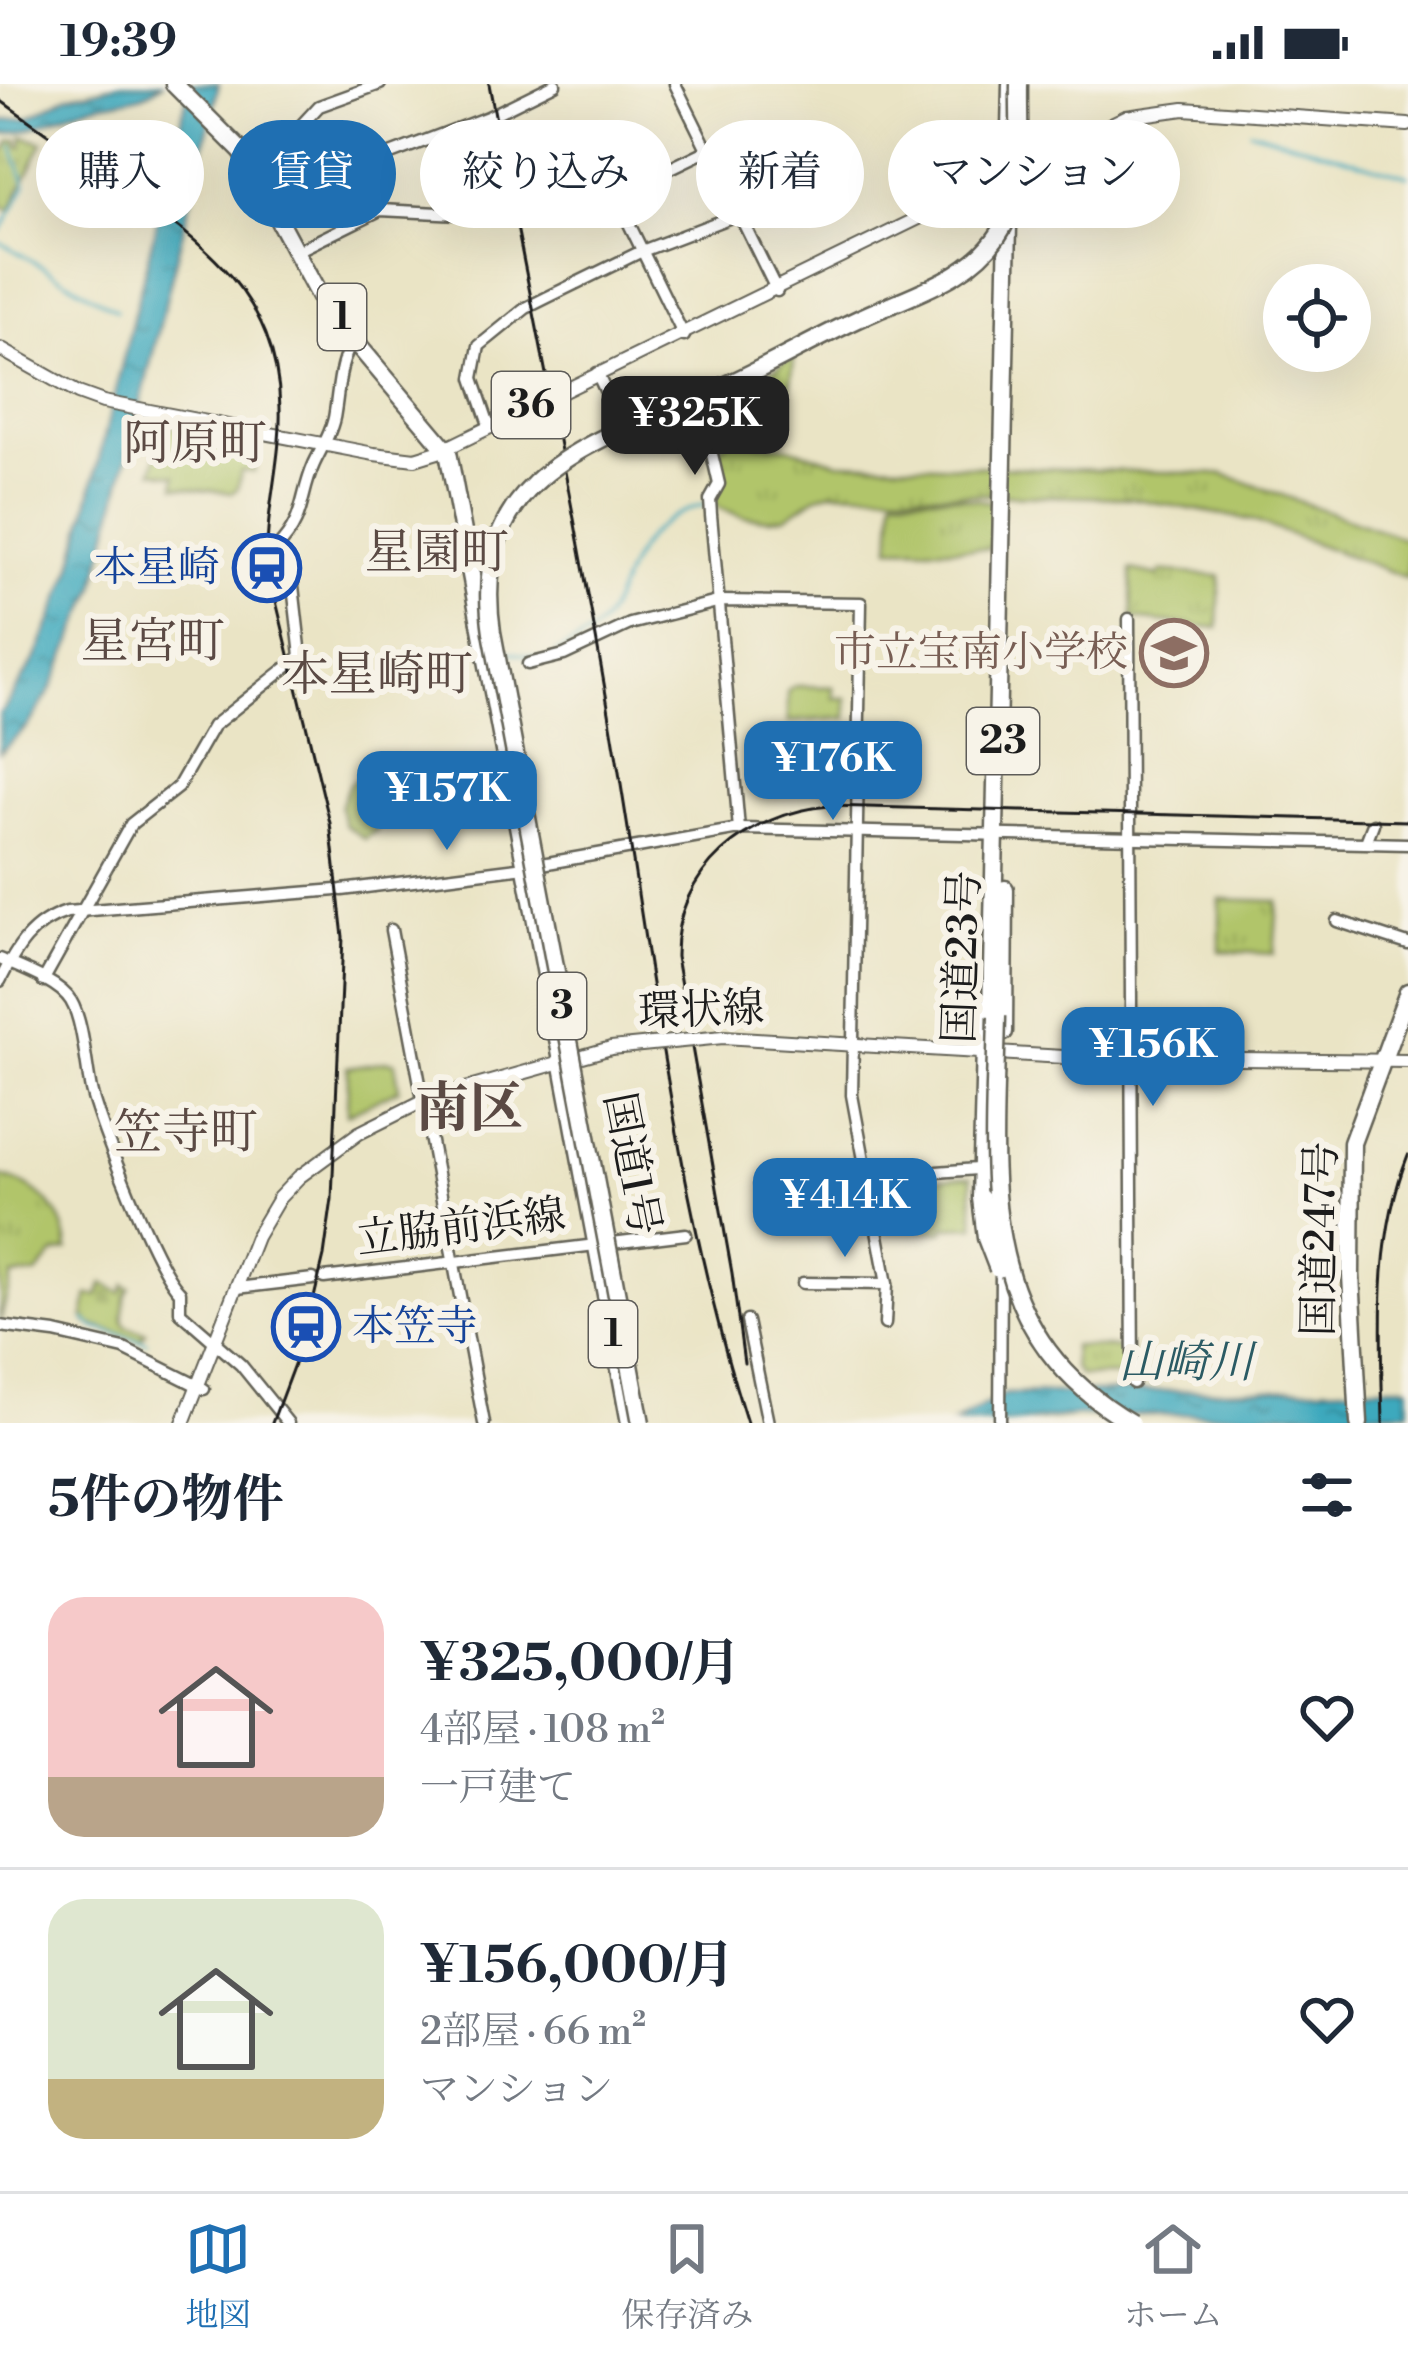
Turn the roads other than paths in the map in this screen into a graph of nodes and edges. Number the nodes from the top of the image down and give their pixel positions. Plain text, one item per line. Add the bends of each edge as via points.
1 (380, 84) edge
2 (555, 84) edge
3 (675, 84) edge
4 (1016, 84) edge
5 (179, 89) edge
6 (306, 120) edge
7 (1015, 120) edge
8 (1121, 120) edge
9 (696, 126) edge
10 (1408, 127) edge
11 (228, 132) edge
12 (396, 152) edge
13 (420, 212) edge
14 (286, 228) edge
15 (287, 228) edge
16 (631, 228) edge
17 (702, 228) edge
18 (746, 228) edge
19 (899, 228) edge
20 (1012, 228) edge
21 (297, 251) junction
22 (642, 251) junction
23 (776, 288) junction
24 (886, 299) dead end
25 (683, 334) junction
26 (354, 340) junction
27 (0, 351) edge
28 (598, 376) junction
29 (644, 417) junction
30 (489, 425) junction
31 (323, 447) junction
32 (450, 448) junction
33 (721, 601) junction
34 (1129, 620) dead end
35 (527, 664) dead end
36 (496, 724) junction
37 (1373, 824) dead end
38 (740, 829) junction
39 (856, 829) junction
40 (999, 833) junction
41 (1130, 836) junction
42 (1366, 842) junction
43 (1408, 844) edge
44 (531, 866) junction
45 (997, 876) junction
46 (86, 908) junction
47 (996, 920) junction
48 (1337, 921) dead end
49 (541, 926) junction
50 (391, 930) dead end
51 (1408, 944) edge
52 (4, 961) edge
53 (0, 981) edge
54 (43, 981) junction
55 (1408, 992) edge
56 (1408, 1008) edge
57 (851, 1047) junction
58 (993, 1055) junction
59 (1131, 1060) junction
60 (569, 1062) junction
61 (1395, 1063) edge
62 (424, 1103) junction
63 (977, 1168) dead end
64 (867, 1176) junction
65 (760, 1185) dead end
66 (1004, 1232) joint
67 (682, 1235) dead end
68 (603, 1244) junction
69 (453, 1262) junction
70 (803, 1283) dead end
71 (887, 1284) junction
72 (1008, 1287) junction
73 (240, 1288) junction
74 (747, 1321) dead end
75 (885, 1324) dead end
76 (0, 1327) edge
77 (218, 1343) junction
78 (1075, 1381) junction
79 (1133, 1383) dead end
80 (201, 1388) junction
81 (1363, 1419) edge
82 (186, 1423) edge
83 (288, 1423) edge
84 (484, 1423) edge
85 (637, 1423) edge
86 (767, 1423) edge
87 (1000, 1423) edge
88 (1121, 1423) edge
89 (1131, 1423) edge

1 - 6 street via 319,106
2 - 12 street
3 - 9 street
4 - 7 highway, 国道23号 / 23
4 - 29 highway, 3, bridge via 1014,198 985,252 942,282
4 - 49 highway, 3, bridge via 1008,198 996,228 969,257 568,448 532,476 506,512 488,558 484,619
5 - 11 highway, 国道1号 / 1
8 - 10 main road, 36 via 1160,110
13 - 21 street via 380,210
14 - 21 highway, 国道1号 / 1
15 - 21 highway, 国道1号 / 1
16 - 22 street
17 - 22 street
18 - 23 street
19 - 23 main road, 36
20 - 40 highway, 国道23号 / 23
21 - 26 highway, 国道1号 / 1 via 323,304
21 - 32 highway, 国道1号 / 1 via 336,312
22 - 25 street
22 - 30 street via 526,308 479,346 473,378
23 - 25 main road, 36
24 - 29 highway, bridge
25 - 28 main road, 36
26 - 31 street
26 - 32 highway, 国道1号 / 1
27 - 31 main road, 36 via 106,405
28 - 30 main road, 36
28 - 32 main road, 36
28 - 33 street via 613,407 714,454 719,484 710,500
29 - 85 highway, 3, bridge via 557,461 518,500 490,575 490,620
30 - 32 main road, 36
31 - 32 main road, 36 via 400,459
31 - 46 street via 298,523 277,548 290,568 302,656 205,736 178,787 131,824
32 - 36 highway, 国道1号 / 1
32 - 44 highway, 国道1号 / 1 via 464,478
33 - 35 street via 630,624
33 - 38 street
33 - 39 street via 861,603
34 - 41 street
36 - 44 highway, 国道1号 / 1
36 - 49 highway, bridge via 506,730
37 - 42 street
38 - 39 street
38 - 44 street
39 - 40 street
39 - 57 street
40 - 41 street
40 - 45 highway, 国道23号 / 23
41 - 42 street
41 - 59 street
42 - 43 street
44 - 46 street
44 - 60 highway, 国道1号 / 1
45 - 47 highway, 国道23号 / 23
45 - 58 highway via 1005,923
46 - 52 street via 37,926
46 - 54 street
47 - 72 highway, 国道23号 / 23, bridge via 989,1200
47 - 78 highway, 国道23号 / 23, bridge via 997,1222 1028,1318
48 - 51 street
49 - 85 highway, 3, bridge
50 - 62 street
52 - 53 street
52 - 54 street
54 - 77 street via 72,1002 100,1122 180,1292 180,1312
55 - 61 highway, 国道247号
56 - 61 highway, 国道247号
57 - 58 main road, 環状線
57 - 60 main road, 環状線, bridge via 686,1046
57 - 64 street
58 - 59 main road, 環状線
58 - 66 street
58 - 72 highway, bridge via 981,1198 989,1249
59 - 61 main road, 環状線
59 - 79 street
60 - 62 main road, 環状線
60 - 68 highway, 国道1号 / 1
61 - 81 highway, 国道247号 via 1361,1138 1357,1173
62 - 69 street
62 - 73 main road, 環状線 via 359,1133 299,1177 264,1220
63 - 64 street
64 - 65 street
64 - 71 street
66 - 72 highway
67 - 68 street, 立脇前浜線
68 - 69 street, 立脇前浜線
68 - 85 highway, 国道1号 / 1
68 - 85 highway, 国道1号 / 1
69 - 73 street, 立脇前浜線
69 - 84 street
70 - 71 street
71 - 75 street
72 - 78 highway, bridge
72 - 87 street
72 - 88 highway, 国道23号 / 23, bridge via 1056,1368
73 - 77 main road, 環状線
74 - 86 street
76 - 80 street via 124,1349
77 - 80 main road, 環状線
77 - 83 street
78 - 89 highway, 国道23号 / 23, bridge
80 - 82 main road, 環状線

